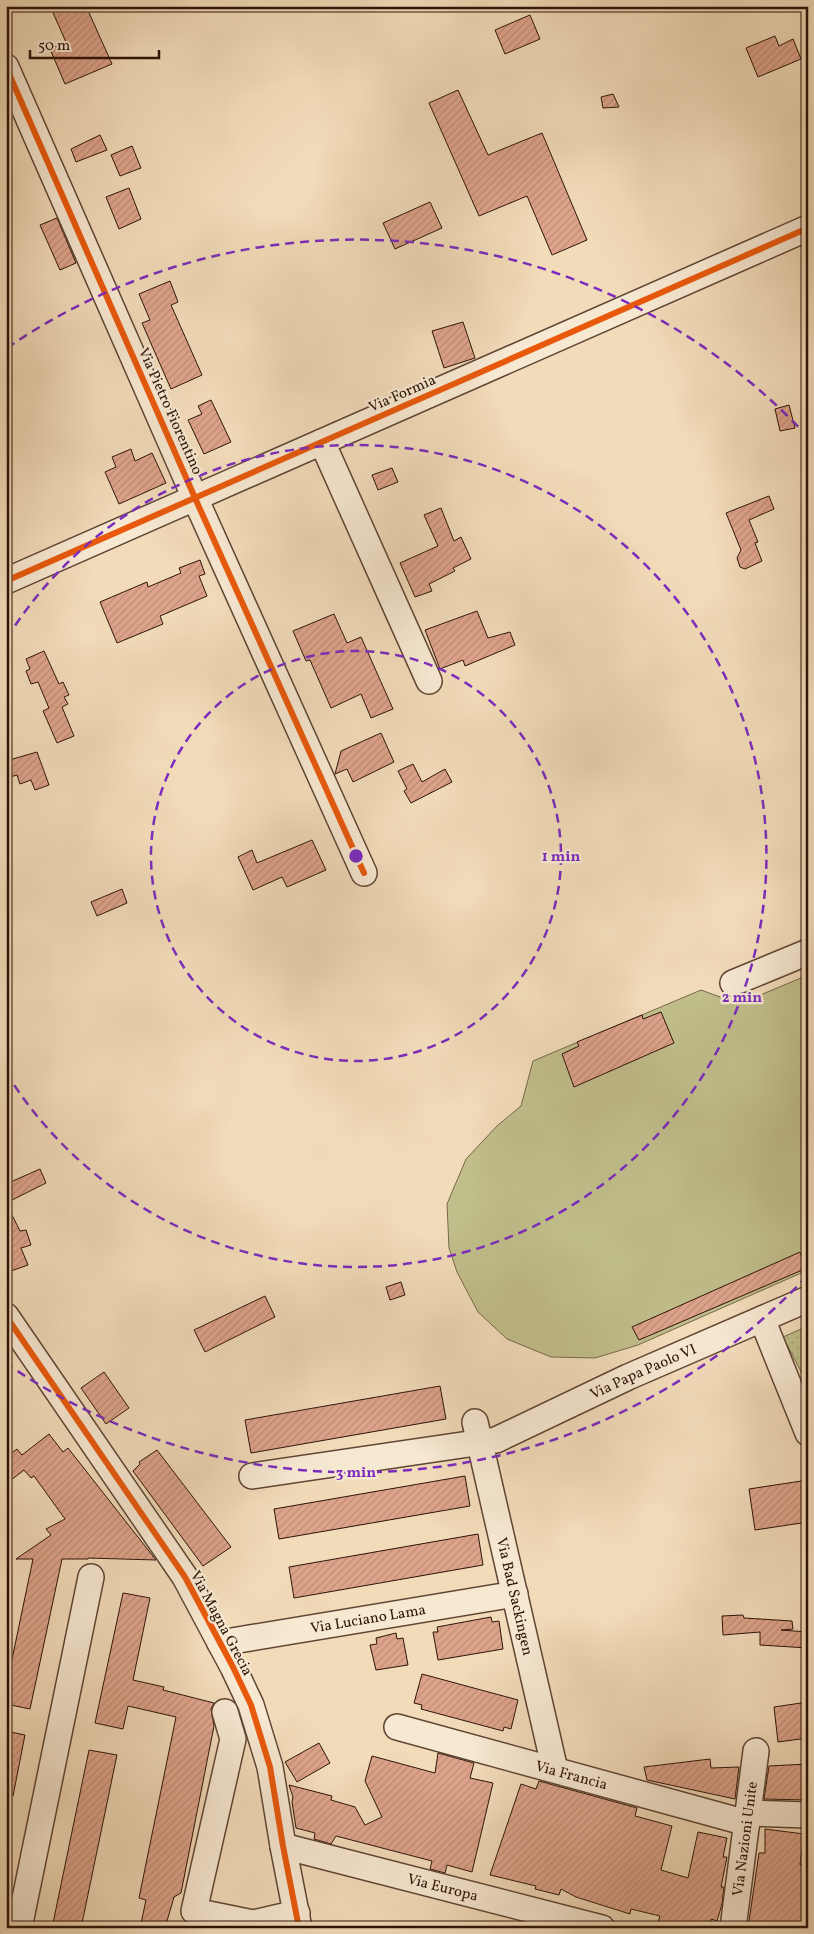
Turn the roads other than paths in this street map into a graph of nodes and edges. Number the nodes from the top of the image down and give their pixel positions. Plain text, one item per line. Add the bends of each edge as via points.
1 (6, 67) edge
2 (808, 228) edge
3 (322, 442) junction
4 (196, 498) junction
5 (6, 582) edge
6 (429, 681) dead end
7 (364, 874) dead end
8 (808, 952) edge
9 (732, 983) dead end
10 (808, 1299) edge
11 (6, 1316) edge
12 (762, 1319) junction
13 (477, 1432) junction
14 (808, 1433) edge
15 (252, 1476) dead end
16 (91, 1577) dead end
17 (514, 1594) junction
18 (220, 1643) junction
19 (257, 1722) junction
20 (398, 1727) dead end
21 (756, 1751) dead end
22 (555, 1770) junction
23 (808, 1815) edge
24 (747, 1818) junction
25 (283, 1846) junction
26 (298, 1920) edge
27 (589, 1926) edge
28 (19, 1928) edge
29 (733, 1928) edge

1 - 4 street, Via Pietro Fiorentino
2 - 3 street, Via Formia
3 - 4 street, Via Formia
3 - 6 street
4 - 5 street, Via Formia
4 - 7 street, Via Pietro Fiorentino
8 - 9 street
10 - 12 street, Via Papa Paolo VI
11 - 18 street, Via Magna Grecia via 185,1577
12 - 13 street, Via Papa Paolo VI via 628,1377 496,1440
12 - 14 street
13 - 15 street, Via Papa Paolo VI
13 - 17 street, Via Bad Sackingen
16 - 28 street
17 - 18 street, Via Luciano Lama
17 - 22 street, Via Bad Sackingen
18 - 19 street, Via Magna Grecia
19 - 25 street, Via Magna Grecia via 270,1767
19 - 26 street via 228,1722 233,1739 194,1911 253,1923
20 - 22 street, Via Francia
21 - 24 street, Via Nazioni Unite
22 - 24 street, Via Francia
23 - 24 street, Via Francia
24 - 29 street, Via Nazioni Unite
25 - 26 street, Via Magna Grecia
25 - 27 street, Via Europa

